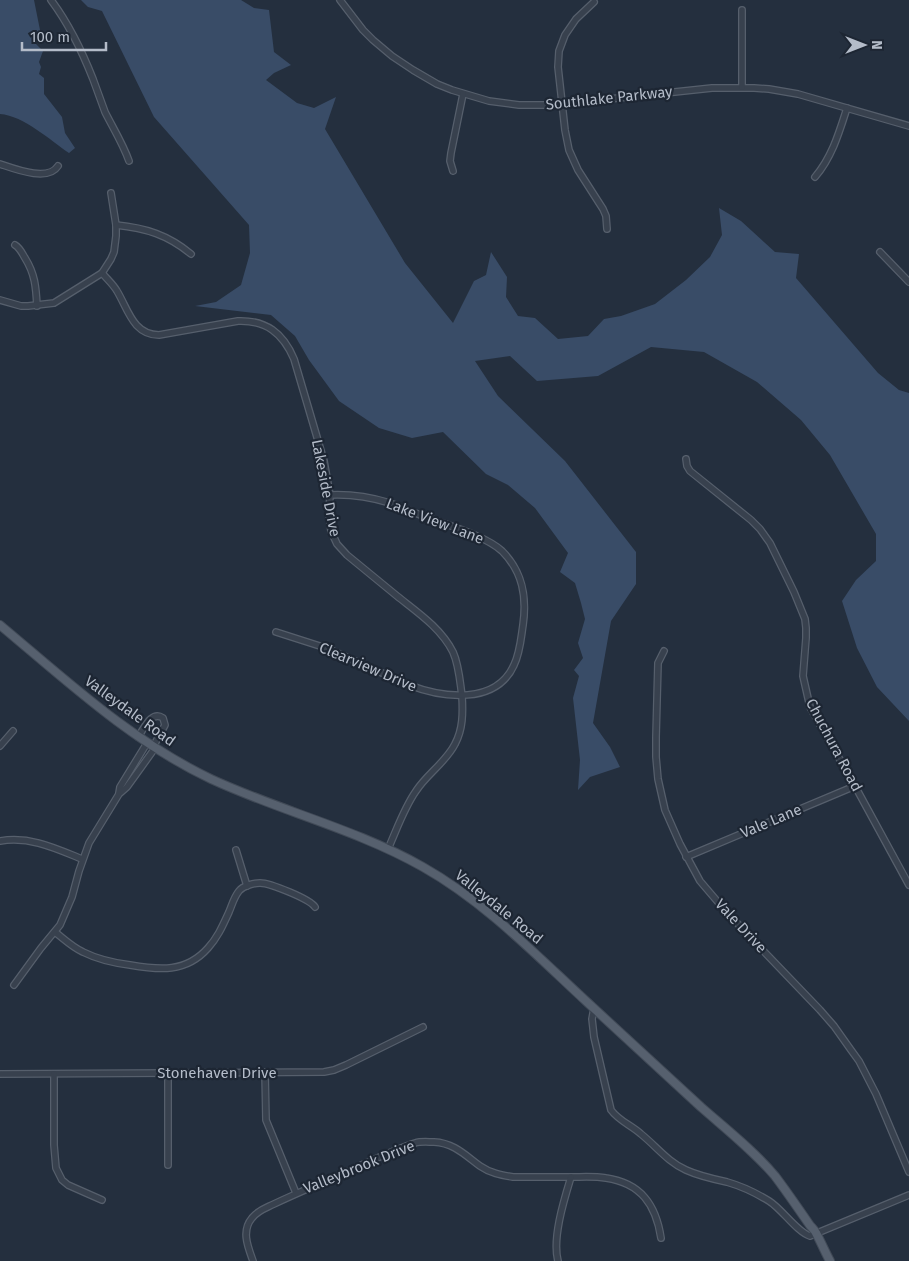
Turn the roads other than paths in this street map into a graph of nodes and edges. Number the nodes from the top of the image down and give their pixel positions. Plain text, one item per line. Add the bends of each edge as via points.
1 (51, 0) edge
2 (340, 0) edge
3 (594, 2) dead end
4 (742, 10) dead end
5 (742, 87) junction
6 (463, 94) junction
7 (563, 104) junction
8 (847, 108) junction
9 (909, 126) edge
10 (129, 161) dead end
11 (0, 164) edge
12 (58, 166) dead end
13 (453, 171) dead end
14 (815, 177) dead end
15 (111, 193) dead end
16 (116, 225) junction
17 (607, 229) dead end
18 (14, 245) dead end
19 (880, 252) dead end
20 (191, 254) dead end
21 (102, 273) junction
22 (909, 282) edge
23 (0, 300) edge
24 (37, 306) junction
25 (686, 459) dead end
26 (330, 495) junction
27 (0, 625) edge
28 (276, 632) dead end
29 (664, 651) dead end
30 (461, 695) junction
31 (13, 731) dead end
32 (138, 737) junction
33 (0, 746) edge
34 (152, 746) junction
35 (855, 786) junction
36 (119, 794) junction
37 (0, 842) edge
38 (388, 849) junction
39 (236, 850) dead end
40 (686, 857) junction
41 (82, 859) junction
42 (909, 885) edge
43 (247, 886) junction
44 (315, 907) dead end
45 (55, 932) junction
46 (14, 986) dead end
47 (594, 1008) junction
48 (423, 1027) dead end
49 (265, 1072) junction
50 (168, 1073) junction
51 (0, 1074) edge
52 (54, 1074) junction
53 (168, 1165) dead end
54 (909, 1172) edge
55 (571, 1177) junction
56 (296, 1193) junction
57 (909, 1195) edge
58 (102, 1200) dead end
59 (816, 1233) junction
60 (661, 1238) dead end
61 (253, 1261) edge
62 (558, 1261) edge
63 (830, 1261) edge

1 - 10 street via 75,40
2 - 6 street, Southlake Parkway via 363,30 392,56 437,84
3 - 7 street via 576,19 560,47 558,58
4 - 5 street
5 - 7 street, Southlake Parkway
5 - 8 street, Southlake Parkway via 784,92
6 - 7 street, Southlake Parkway via 503,103
6 - 13 street via 451,153
7 - 17 street via 570,156 603,209
8 - 9 street, Southlake Parkway
8 - 14 street via 836,143
11 - 12 street via 38,174 51,173
15 - 16 street
16 - 20 street via 154,232
16 - 21 street via 114,252
18 - 24 street via 34,275
19 - 22 street
21 - 24 street via 61,300
21 - 26 street, Lakeside Drive via 117,291 134,322 149,334 245,321 256,322 280,336 288,346 297,370 322,453
23 - 24 street
25 - 35 street, Chuchura Road via 690,471 751,520 770,543 805,619 803,676 810,707
26 - 30 street, Lakeside Drive via 330,524 337,544 443,637 458,667
26 - 30 street, Lake View Lane via 376,499 452,526 492,544 515,569 525,599 516,660 507,678 495,687 477,694
27 - 32 main road, Valleydale Road
28 - 30 street, Clearview Drive via 326,648 421,690
29 - 40 street, Vale Drive via 658,663 658,779 666,810
30 - 38 street, Lakeside Drive via 462,722 455,745 416,791
31 - 33 street
32 - 34 main road, Valleydale Road
32 - 34 street via 152,717 160,716 164,726
34 - 36 street via 127,787
34 - 36 street via 120,787
34 - 38 main road, Valleydale Road via 240,792
35 - 40 street, Vale Lane
35 - 42 street, Chuchura Road
36 - 41 street
37 - 41 street via 30,841
38 - 47 main road, Valleydale Road via 424,867 478,903
39 - 43 street
40 - 54 street, Vale Drive via 700,881 820,1010 859,1061
41 - 45 street via 72,897
43 - 44 street via 264,883 307,900
43 - 45 street via 239,891 219,933 207,949 185,964 174,967 153,969 100,959 79,950
45 - 46 street
47 - 59 main road, Valleydale Road via 764,1164
47 - 59 street via 594,1037 614,1114 684,1169 761,1196 806,1234
48 - 49 street, Stonehaven Drive via 334,1070
49 - 50 street, Stonehaven Drive
49 - 56 street via 268,1125
50 - 52 street, Stonehaven Drive
50 - 53 street
51 - 52 street, Stonehaven Drive
52 - 58 street via 56,1168 68,1185
55 - 56 street, Valleybrook Drive via 504,1176 489,1171 457,1148 420,1142
55 - 60 street, Valleybrook Drive via 604,1178 631,1186 654,1211
55 - 62 street via 556,1237
56 - 61 street, Valleybrook Drive via 262,1208 250,1220 246,1237
57 - 59 street
59 - 63 main road, Valleydale Road

